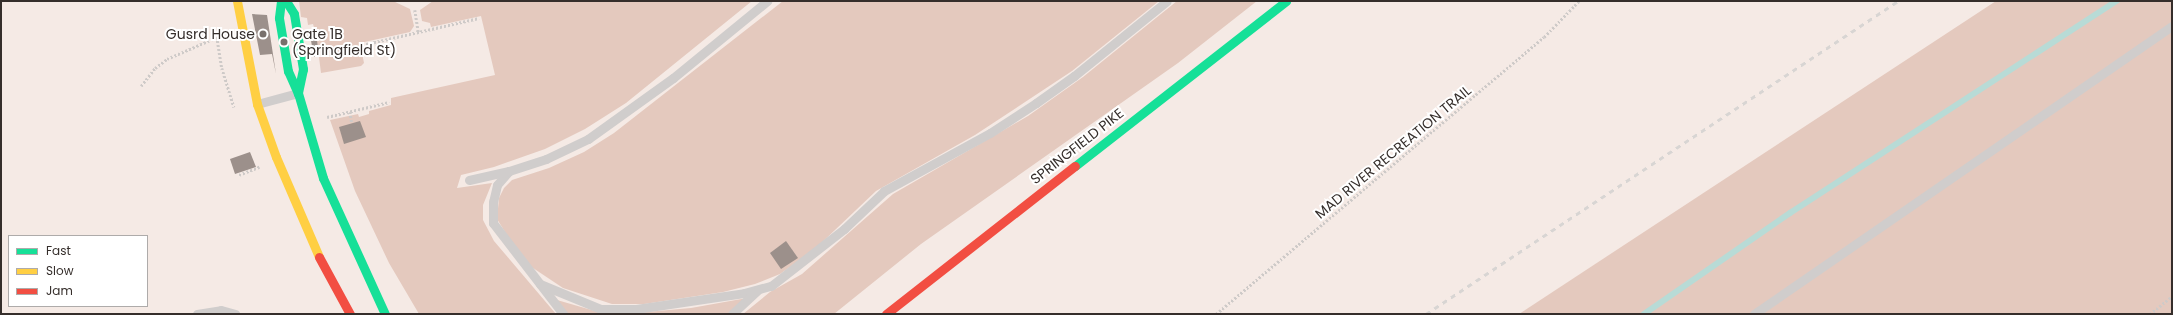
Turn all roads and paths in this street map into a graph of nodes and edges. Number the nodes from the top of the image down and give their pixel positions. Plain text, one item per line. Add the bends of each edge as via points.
1 (250, 1) edge
2 (280, 1) edge
3 (286, 1) edge
4 (768, 1) edge
5 (1167, 1) edge
6 (1286, 1) edge
7 (1579, 1) edge
8 (237, 2) edge
9 (415, 10) dead end
10 (479, 18) dead end
11 (2172, 26) edge
12 (419, 33) junction
13 (217, 37) dead end
14 (362, 45) dead end
15 (141, 86) dead end
16 (298, 93) junction
17 (389, 102) dead end
18 (257, 104) junction
19 (350, 112) junction
20 (326, 118) dead end
21 (352, 124) dead end
22 (509, 171) junction
23 (469, 180) dead end
24 (370, 283) junction
25 (540, 284) junction
26 (759, 289) junction
27 (2172, 296) edge
28 (612, 311) edge
29 (887, 312) edge
30 (197, 314) edge
31 (235, 314) edge
32 (350, 314) edge
33 (386, 314) edge
34 (392, 314) edge
35 (563, 314) edge
36 (732, 314) edge
37 (1216, 314) edge
38 (1754, 314) edge
39 (2150, 314) edge

1 - 8 lane
2 - 16 street via 279,18 288,71
3 - 16 street via 294,14 303,69
4 - 22 lane via 673,78 588,138 546,158
5 - 26 lane via 1074,76 1036,103 990,133 884,191 795,270 771,286
6 - 29 street, SPRINGFIELD PIKE
7 - 37 path, MAD RIVER RECREATION TRAIL via 1544,36
8 - 18 street
9 - 12 path
10 - 12 path
11 - 38 lane
12 - 14 path
13 - 15 path via 167,59 155,68
16 - 18 lane
16 - 24 street via 323,178
17 - 19 path
18 - 32 street via 294,205
19 - 20 path
19 - 21 path
22 - 23 lane
22 - 25 lane via 498,185 493,202 493,223
24 - 33 street
24 - 34 street
25 - 28 lane via 569,298
25 - 35 lane
26 - 28 lane
26 - 36 lane
27 - 39 path
30 - 31 lane via 221,310

